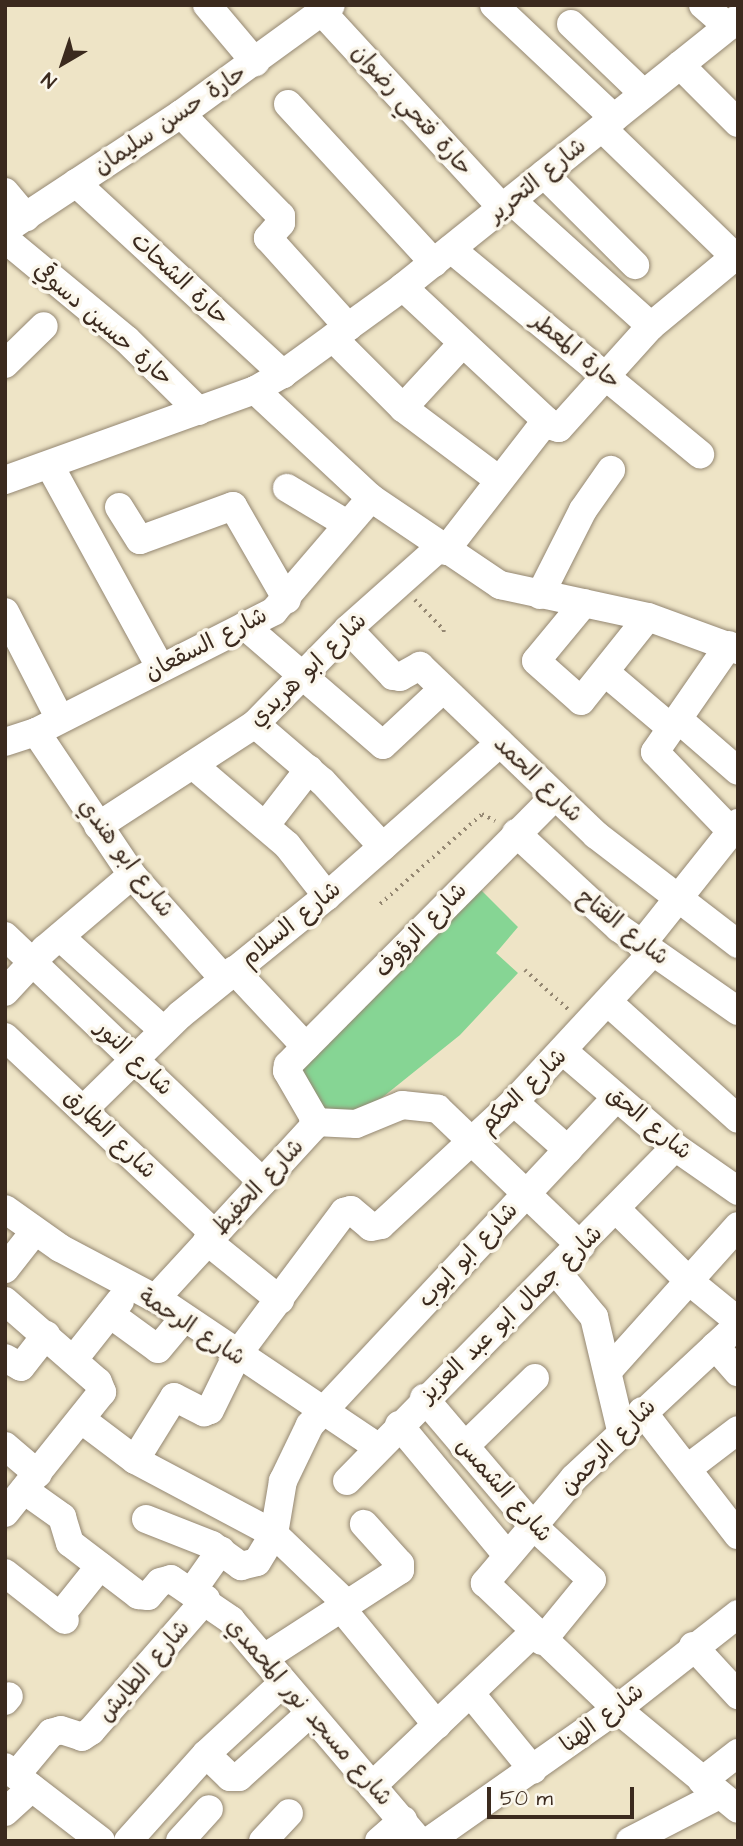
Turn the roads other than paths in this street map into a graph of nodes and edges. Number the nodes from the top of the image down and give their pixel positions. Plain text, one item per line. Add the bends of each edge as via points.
1 (206, 5) edge
2 (494, 5) edge
3 (703, 5) edge
4 (327, 9) edge
5 (733, 23) edge
6 (571, 24) dead end
7 (255, 61) junction
8 (680, 65) junction
9 (643, 94) junction
10 (288, 104) dead end
11 (181, 114) junction
12 (608, 123) junction
13 (738, 123) edge
14 (544, 174) junction
15 (76, 183) junction
16 (5, 192) edge
17 (507, 204) junction
18 (16, 223) edge
19 (5, 239) edge
20 (443, 256) junction
21 (737, 257) edge
22 (635, 265) dead end
23 (403, 287) junction
24 (44, 326) dead end
25 (650, 326) junction
26 (341, 332) junction
27 (463, 343) junction
28 (5, 364) edge
29 (283, 374) junction
30 (605, 374) junction
31 (255, 390) junction
32 (402, 408) junction
33 (199, 411) junction
34 (555, 422) junction
35 (700, 454) dead end
36 (50, 466) junction
37 (611, 470) dead end
38 (5, 480) edge
39 (499, 480) junction
40 (287, 488) dead end
41 (370, 498) junction
42 (119, 507) dead end
43 (347, 524) junction
44 (442, 549) junction
45 (540, 596) junction
46 (287, 600) junction
47 (584, 603) junction
48 (5, 612) edge
49 (648, 617) junction
50 (244, 626) junction
51 (348, 629) junction
52 (733, 648) edge
53 (160, 667) junction
54 (606, 673) junction
55 (303, 676) junction
56 (443, 689) junction
57 (675, 723) junction
58 (255, 724) junction
59 (48, 726) junction
60 (5, 741) edge
61 (500, 743) junction
62 (193, 765) junction
63 (309, 769) junction
64 (738, 771) edge
65 (555, 796) junction
66 (98, 826) junction
67 (265, 827) junction
68 (735, 827) edge
69 (514, 834) junction
70 (383, 847) junction
71 (132, 875) junction
72 (327, 896) junction
73 (678, 900) junction
74 (5, 936) edge
75 (60, 937) junction
76 (738, 944) edge
77 (647, 949) junction
78 (32, 962) junction
79 (229, 974) junction
80 (5, 992) edge
81 (610, 1004) junction
82 (738, 1011) edge
83 (163, 1030) junction
84 (5, 1037) edge
85 (563, 1051) junction
86 (297, 1056) junction
87 (135, 1058) junction
88 (616, 1098) junction
89 (514, 1102) junction
90 (85, 1108) junction
91 (738, 1119) edge
92 (315, 1122) junction
93 (473, 1139) junction
94 (675, 1147) junction
95 (568, 1150) junction
96 (262, 1182) junction
97 (738, 1191) edge
98 (526, 1193) junction
99 (5, 1209) edge
100 (617, 1210) junction
101 (34, 1232) junction
102 (210, 1237) junction
103 (734, 1238) edge
104 (581, 1246) junction
105 (5, 1269) edge
106 (556, 1271) junction
107 (689, 1281) junction
108 (143, 1293) junction
109 (280, 1300) junction
110 (5, 1301) edge
111 (110, 1314) junction
112 (184, 1318) junction
113 (738, 1323) edge
114 (46, 1335) junction
115 (715, 1346) junction
116 (237, 1355) junction
117 (5, 1358) edge
118 (74, 1360) junction
119 (608, 1371) junction
120 (738, 1372) edge
121 (535, 1378) dead end
122 (424, 1398) junction
123 (642, 1411) junction
124 (319, 1412) junction
125 (82, 1420) junction
126 (399, 1425) junction
127 (621, 1430) junction
128 (738, 1430) edge
129 (5, 1447) edge
130 (378, 1447) junction
131 (464, 1447) junction
132 (135, 1460) junction
133 (688, 1468) junction
134 (346, 1481) dead end
135 (31, 1482) junction
136 (5, 1513) edge
137 (146, 1519) dead end
138 (364, 1524) dead end
139 (532, 1525) junction
140 (274, 1534) junction
141 (738, 1535) edge
142 (506, 1554) junction
143 (231, 1558) junction
144 (100, 1566) junction
145 (5, 1573) edge
146 (199, 1595) junction
147 (345, 1607) junction
148 (738, 1614) edge
149 (538, 1637) junction
150 (693, 1646) junction
151 (264, 1658) junction
152 (283, 1683) junction
153 (471, 1694) junction
154 (738, 1695) edge
155 (617, 1709) junction
156 (309, 1714) junction
157 (437, 1725) junction
158 (206, 1754) junction
159 (738, 1754) edge
160 (533, 1770) junction
161 (18, 1777) edge
162 (372, 1786) junction
163 (720, 1795) edge
164 (209, 1809) dead end
165 (5, 1812) edge
166 (289, 1813) dead end
167 (411, 1830) edge
168 (97, 1840) edge
169 (128, 1841) edge
170 (180, 1841) edge
171 (263, 1841) edge
172 (379, 1841) edge
173 (429, 1841) edge
174 (630, 1841) edge

1 - 7 street
2 - 12 street
3 - 5 street
4 - 7 street, حارة حسن سليمان
4 - 17 street, حارة فتحي رضوان
5 - 8 street, شارع التحرير
6 - 9 street
7 - 11 street, حارة حسن سليمان
8 - 9 street, شارع التحرير
8 - 13 street
9 - 12 street, شارع التحرير
10 - 20 street, حارة المعطر
11 - 15 street, حارة حسن سليمان
11 - 26 street via 281,216 281,223 268,238
12 - 14 street, شارع التحرير
12 - 21 street
14 - 17 street, شارع التحرير
14 - 22 street
15 - 18 street, حارة حسن سليمان
15 - 29 street, حارة الشحات
16 - 18 street
17 - 20 street, شارع التحرير
17 - 25 street, حارة فتحي رضوان
19 - 33 street, حارة حسين دسوقي via 127,340
20 - 23 street, شارع التحرير
20 - 30 street, حارة المعطر
21 - 25 street, شارع ابو هريدي
23 - 26 street, شارع التحرير
23 - 27 street
24 - 28 street
25 - 30 street, شارع ابو هريدي
26 - 29 street, شارع التحرير
26 - 32 street
27 - 32 street
27 - 34 street
29 - 31 street, شارع التحرير
30 - 34 street, شارع ابو هريدي
30 - 35 street, حارة المعطر
31 - 33 street, شارع التحرير
31 - 41 street
32 - 39 street
33 - 36 street, شارع التحرير
34 - 39 street, شارع ابو هريدي
36 - 38 street, شارع التحرير
36 - 53 street
37 - 45 street via 578,518
39 - 44 street, شارع ابو هريدي
40 - 43 street
41 - 43 street, شارع السقعان
41 - 44 street
42 - 46 street via 140,540 233,506
43 - 46 street, شارع السقعان
44 - 45 street via 500,585
44 - 51 street, شارع ابو هريدي
45 - 47 street
46 - 50 street, شارع السقعان
47 - 49 street
47 - 54 street via 536,661 581,701
48 - 59 street, شارع ابو هندي
49 - 52 street
49 - 54 street
50 - 53 street, شارع السقعان
50 - 55 street
51 - 55 street, شارع ابو هريدي
51 - 56 street, شارع الحمد via 393,676 400,677 417,665
52 - 57 street
53 - 59 street, شارع السقعان
54 - 57 street
55 - 56 street via 383,745
55 - 58 street, شارع ابو هريدي
56 - 61 street, شارع الحمد
57 - 64 street
57 - 68 street via 655,755
58 - 62 street, شارع ابو هريدي
58 - 63 street
59 - 60 street, شارع السقعان
59 - 66 street, شارع ابو هندي
61 - 65 street, شارع الحمد
61 - 70 street, شارع السلام
62 - 66 street, شارع ابو هريدي
62 - 67 street
63 - 67 street
63 - 70 street
65 - 69 street, شارع الرؤوف
65 - 73 street, شارع الحمد
66 - 71 street, شارع ابو هندي
67 - 72 street via 298,857
68 - 73 street, شارع الحكم
69 - 77 street, شارع الفتاح
69 - 86 street, شارع الرؤوف
70 - 72 street, شارع السلام
71 - 75 street
71 - 79 street, شارع ابو هندي
72 - 79 street, شارع السلام
73 - 76 street, شارع الحمد
73 - 77 street, شارع الحكم
74 - 78 street, شارع النور
75 - 78 street
75 - 83 street
77 - 81 street, شارع الحكم
77 - 82 street, شارع الفتاح
78 - 80 street
78 - 87 street, شارع النور
79 - 83 street, شارع السلام
79 - 86 street, شارع ابو هندي
81 - 85 street, شارع الحكم
81 - 91 street
83 - 87 street, شارع السلام
84 - 90 street, شارع الطارق
85 - 88 street, شارع الحق
85 - 89 street, شارع الحكم
86 - 92 street, شارع الحفيظ via 287,1071
87 - 90 street, شارع السلام
87 - 96 street, شارع النور
88 - 94 street, شارع الحق
88 - 95 street, شارع ابو ايوب
89 - 93 street, شارع الحكم
89 - 95 street
90 - 102 street, شارع الطارق
92 - 93 street via 356,1124 402,1105 422,1106 438,1109
92 - 96 street, شارع الحفيظ
93 - 98 street
93 - 109 street, شارع الحكم via 385,1222 371,1227 353,1212 344,1212
94 - 97 street, شارع الحق
94 - 100 street, شارع جمال ابو عبد العزيز
95 - 98 street, شارع ابو ايوب
96 - 102 street, شارع الحفيظ
98 - 104 street
98 - 124 street, شارع ابو ايوب
99 - 101 street, شارع الرحمة
100 - 104 street, شارع جمال ابو عبد العزيز
100 - 107 street
101 - 105 street
101 - 108 street, شارع الرحمة
102 - 108 street, شارع الحفيظ
102 - 109 street, شارع الطارق
103 - 107 street
104 - 106 street, شارع جمال ابو عبد العزيز
106 - 119 street via 594,1317
106 - 122 street, شارع جمال ابو عبد العزيز
107 - 113 street
107 - 119 street
108 - 111 street, شارع الحفيظ
108 - 112 street, شارع الرحمة
109 - 116 street
110 - 114 street
111 - 112 street via 158,1349
111 - 118 street, شارع الحفيظ
112 - 116 street, شارع الرحمة
113 - 115 street, شارع الرحمن
114 - 117 street via 21,1367
114 - 118 street
115 - 120 street
115 - 123 street, شارع الرحمن
116 - 124 street, شارع الرحمة
116 - 132 street via 209,1410 204,1412 174,1397
118 - 125 street via 101,1388
119 - 127 street
121 - 131 street
122 - 126 street, شارع جمال ابو عبد العزيز
122 - 131 street, شارع الشمس
123 - 127 street, شارع الرحمن
123 - 133 street
124 - 130 street, شارع الرحمة
124 - 140 street, شارع ابو ايوب via 301,1438 283,1481
125 - 132 street
125 - 135 street
126 - 130 street, شارع جمال ابو عبد العزيز
126 - 142 street
127 - 139 street, شارع الرحمن
128 - 133 street
129 - 135 street
130 - 134 street, شارع جمال ابو عبد العزيز
131 - 139 street, شارع الشمس
132 - 140 street
133 - 141 street
135 - 136 street
135 - 144 street via 62,1517 70,1542
137 - 143 street
138 - 147 street via 400,1564 400,1570
139 - 142 street, شارع الرحمن
139 - 149 street, شارع الشمس via 590,1577 591,1586
140 - 143 street via 257,1562
140 - 147 street
142 - 149 street, شارع الرحمن via 487,1578 488,1590
143 - 146 street
144 - 145 street via 62,1618
144 - 146 street via 142,1597 166,1579
146 - 151 street, شارع مسجد نور المحمدي via 231,1620
146 - 161 street, شارع الطايش via 91,1731 82,1737 61,1730 51,1733
147 - 151 street
147 - 157 street
148 - 150 street, شارع الهنا
149 - 153 street
149 - 155 street
150 - 154 street
150 - 155 street, شارع الهنا
151 - 152 street, شارع مسجد نور المحمدي
152 - 156 street, شارع مسجد نور المحمدي
152 - 158 street
153 - 157 street
153 - 160 street
155 - 160 street, شارع الهنا
155 - 163 street
156 - 158 street via 239,1777 230,1777
156 - 162 street, شارع مسجد نور المحمدي
157 - 162 street
158 - 169 street
159 - 163 street
160 - 173 street, شارع الهنا
161 - 165 street
161 - 168 street
162 - 167 street, شارع مسجد نور المحمدي
163 - 174 street
164 - 170 street
166 - 171 street
167 - 172 street

